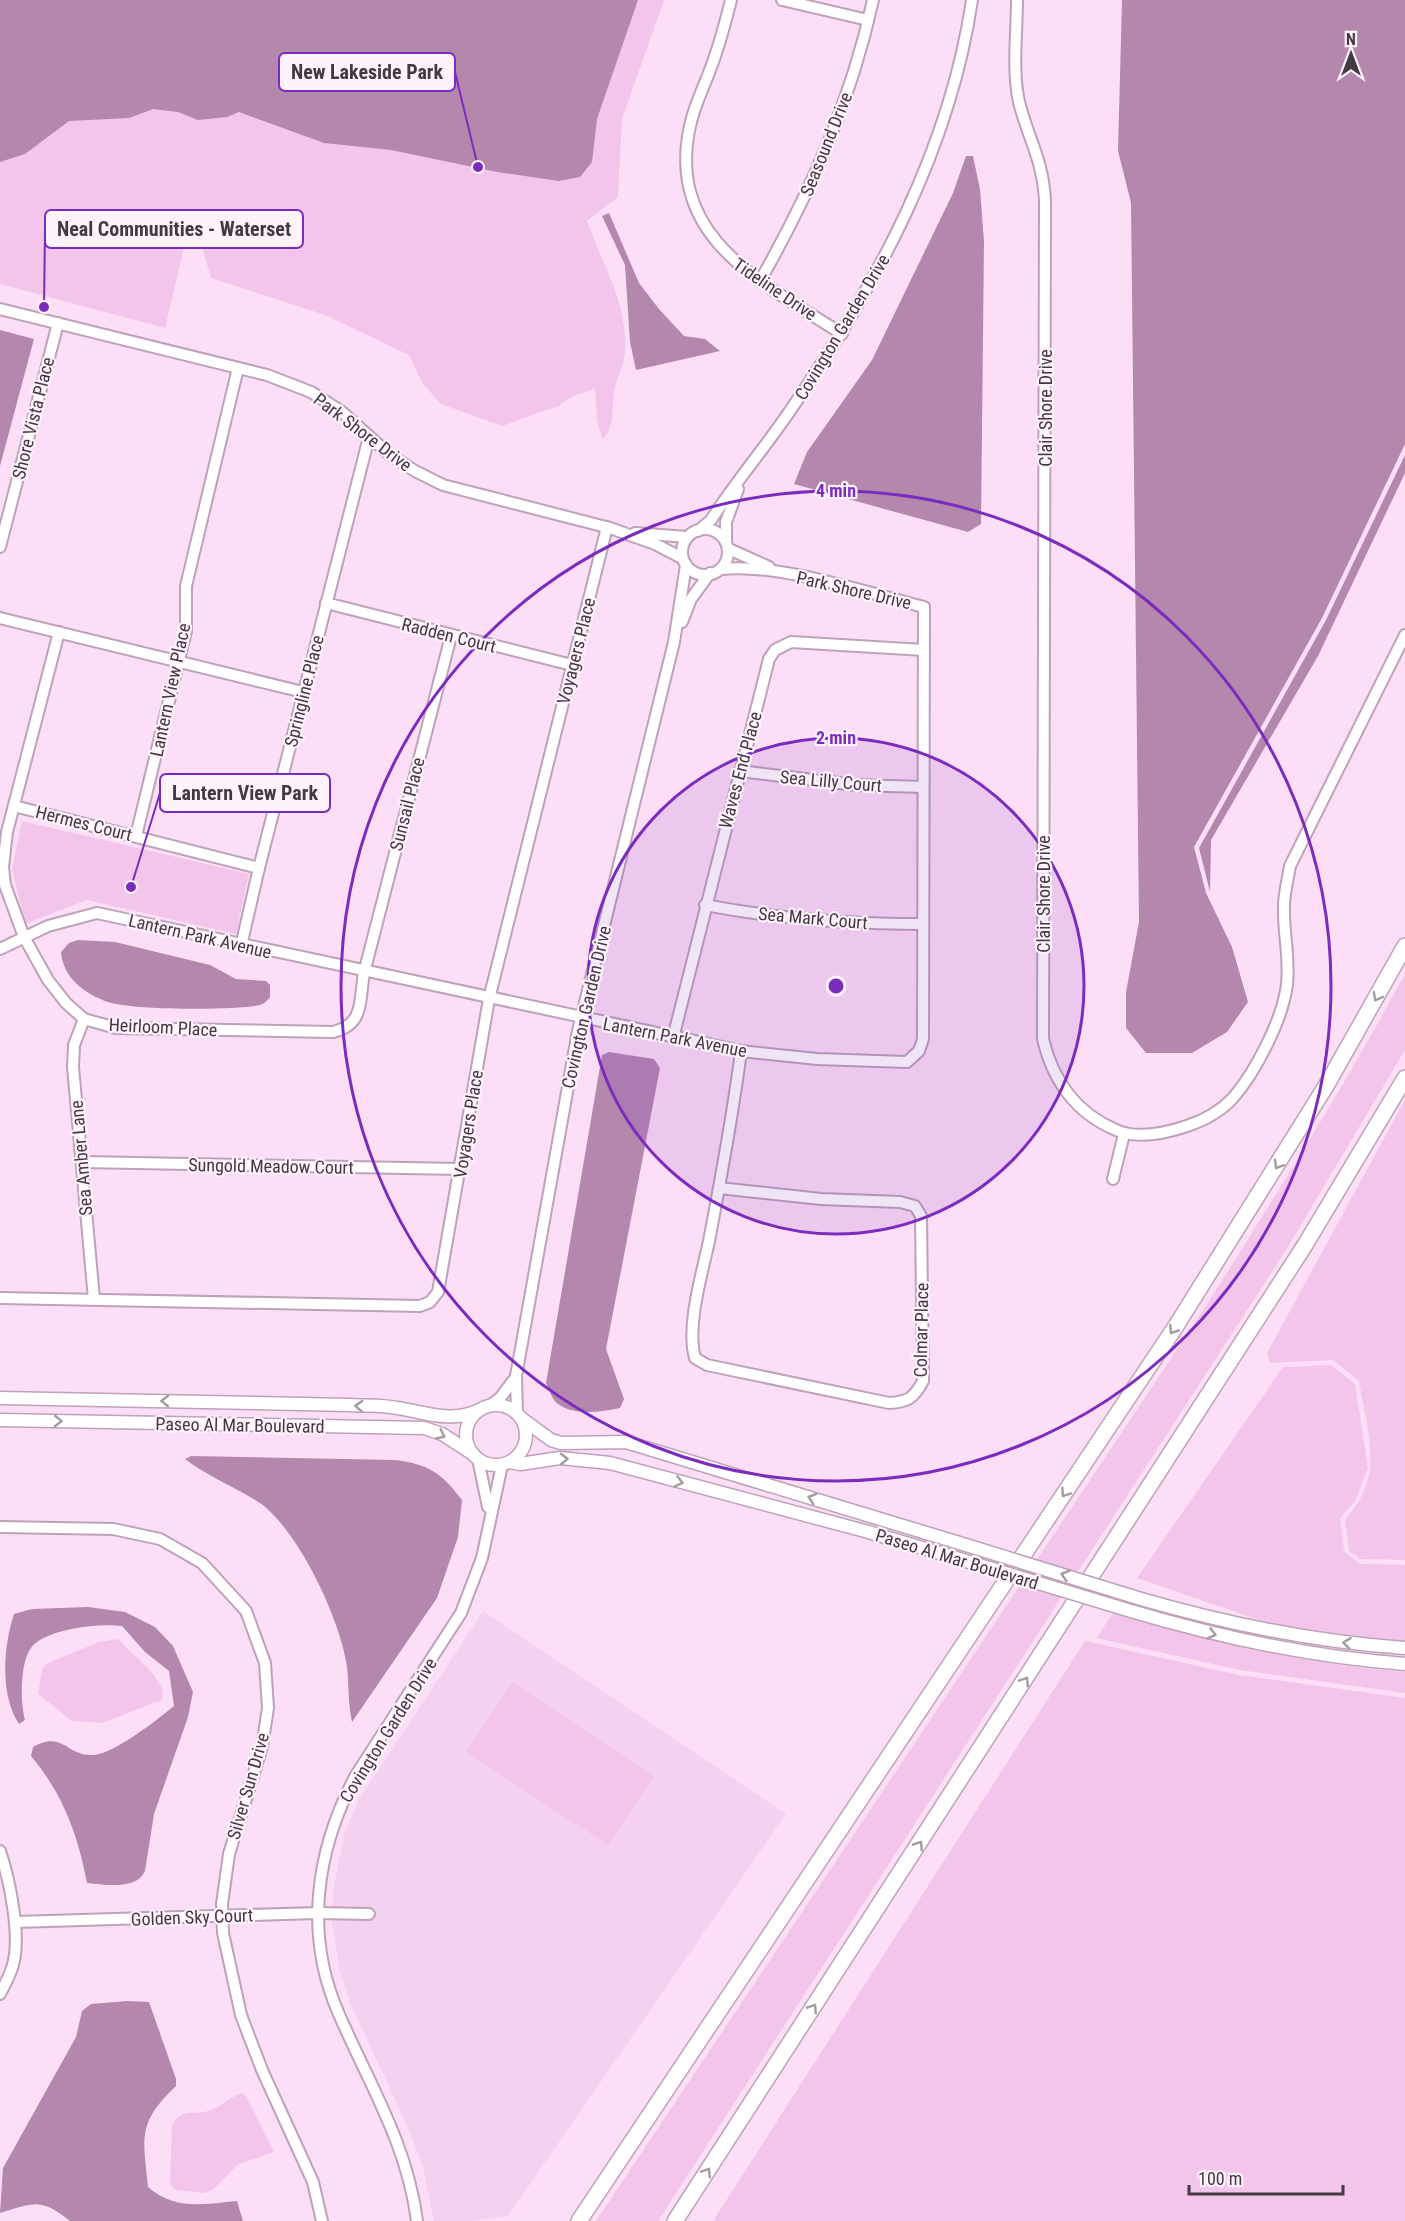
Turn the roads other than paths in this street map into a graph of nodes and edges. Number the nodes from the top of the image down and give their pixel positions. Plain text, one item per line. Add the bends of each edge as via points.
1 (731, 0) edge
2 (782, 0) edge
3 (873, 0) edge
4 (972, 0) edge
5 (1017, 0) edge
6 (868, 20) junction
7 (760, 280) junction
8 (0, 309) edge
9 (58, 323) junction
10 (842, 334) junction
11 (238, 368) junction
12 (369, 437) junction
13 (744, 471) junction
14 (607, 527) junction
15 (619, 531) junction
16 (698, 531) junction
17 (687, 537) junction
18 (728, 546) junction
19 (0, 547) edge
20 (684, 562) junction
21 (722, 568) junction
22 (710, 573) junction
23 (784, 573) junction
24 (326, 603) junction
25 (924, 607) joint
26 (0, 618) edge
27 (59, 632) junction
28 (1405, 635) edge
29 (451, 636) junction
30 (674, 642) junction
31 (924, 650) junction
32 (180, 660) junction
33 (572, 665) junction
34 (303, 692) junction
35 (740, 771) junction
36 (923, 787) junction
37 (14, 806) junction
38 (136, 836) junction
39 (259, 867) junction
40 (705, 905) junction
41 (922, 924) junction
42 (24, 937) junction
43 (242, 946) junction
44 (1405, 946) edge
45 (0, 949) edge
46 (364, 972) junction
47 (489, 999) junction
48 (581, 1018) junction
49 (84, 1019) junction
50 (673, 1038) junction
51 (741, 1051) junction
52 (1405, 1078) edge
53 (1124, 1134) junction
54 (82, 1162) junction
55 (460, 1169) junction
56 (1113, 1179) dead end
57 (719, 1188) junction
58 (0, 1298) edge
59 (94, 1299) junction
60 (516, 1376) junction
61 (0, 1398) edge
62 (491, 1405) junction
63 (477, 1412) junction
64 (519, 1416) junction
65 (0, 1420) edge
66 (476, 1457) junction
67 (506, 1463) junction
68 (489, 1516) junction
69 (0, 1527) edge
70 (1405, 1648) edge
71 (1405, 1664) edge
72 (0, 1851) edge
73 (317, 1913) junction
74 (369, 1914) dead end
75 (223, 1916) junction
76 (15, 1922) junction
77 (0, 1994) edge
78 (322, 2221) edge
79 (417, 2221) edge
80 (579, 2221) edge
81 (675, 2221) edge

1 - 7 street, Tideline Drive via 689,128 688,182 698,214 715,242
2 - 6 street
3 - 6 street, Seasound Drive
4 - 10 street, Covington Garden Drive via 955,79 931,154 891,246
5 - 53 street, Clair Shore Drive via 1017,88 1042,166 1045,200 1043,1039 1059,1083 1076,1105 1098,1122
6 - 7 street, Seasound Drive via 826,151 793,223
7 - 10 street, Tideline Drive
8 - 9 street, Park Shore Drive
9 - 11 street, Park Shore Drive
9 - 19 street, Shore Vista Place
10 - 13 street, Covington Garden Drive
11 - 12 street, Park Shore Drive via 311,392 342,412
11 - 32 street, Lantern View Place via 186,586 186,631
12 - 14 street, Park Shore Drive via 415,471 443,485
12 - 24 street, Springline Place
13 - 16 street, Covington Garden Drive via 711,520
13 - 18 street, Covington Garden Drive via 726,522
14 - 15 street, Park Shore Drive
14 - 33 street, Voyagers Place
15 - 17 street, Park Shore Drive
15 - 20 street, Park Shore Drive via 665,548
16 - 17 street, Covington Garden Drive
16 - 18 street via 713,533
17 - 20 street, Covington Garden Drive via 681,548
18 - 21 street, Covington Garden Drive
18 - 23 street, Park Shore Drive
20 - 22 street via 697,572
20 - 30 street, Covington Garden Drive
21 - 22 street
21 - 23 street, Park Shore Drive
22 - 30 street, Covington Garden Drive via 690,602
23 - 25 street, Park Shore Drive
24 - 29 street, Radden Court
24 - 34 street, Springline Place
25 - 31 street, Lantern Park Avenue
26 - 27 street
27 - 32 street
27 - 37 street, Heirloom Place
28 - 53 street, Clair Shore Drive via 1290,866 1284,907 1285,995 1277,1021 1251,1070 1233,1097 1202,1121 1163,1134
29 - 33 street, Radden Court
29 - 46 street, Sunsail Place
30 - 48 street, Covington Garden Drive
31 - 35 street, Waves End Place via 782,645 769,659
31 - 36 street, Lantern Park Avenue
32 - 34 street
32 - 38 street, Lantern View Place
33 - 47 street, Voyagers Place
34 - 39 street, Springline Place
35 - 36 street, Sea Lilly Court via 855,785
35 - 40 street, Waves End Place
36 - 41 street, Lantern Park Avenue
37 - 38 street, Hermes Court
37 - 42 street, Heirloom Place via 3,867 10,902
38 - 39 street, Hermes Court
39 - 43 street, Springline Place
40 - 41 street, Sea Mark Court via 853,924
40 - 50 street, Waves End Place
41 - 51 street, Lantern Park Avenue via 923,1039 919,1051 907,1062
42 - 43 street, Lantern Park Avenue via 48,926 97,914
42 - 45 street, Lantern Park Avenue
42 - 49 street, Heirloom Place via 48,980
43 - 46 street, Lantern Park Avenue
44 -> 80 highway via 1326,1086 1176,1326
46 - 47 street, Lantern Park Avenue
46 - 49 street, Heirloom Place via 353,1024 333,1032 116,1028
47 - 48 street, Lantern Park Avenue
47 - 55 street, Voyagers Place
48 - 50 street, Lantern Park Avenue
48 - 60 street, Covington Garden Drive
49 - 54 street, Sea Amber Lane via 74,1045 73,1067
50 - 51 street, Lantern Park Avenue
51 - 57 street, Colmar Place
81 -> 52 highway via 1299,1255
53 - 56 street
54 - 55 street, Sungold Meadow Court
54 - 59 street, Sea Amber Lane
55 - 59 street, Voyagers Place via 438,1292 420,1306
57 - 57 street, Colmar Place via 691,1343 695,1358 707,1365 889,1403 906,1402 916,1395 923,1381 921,1216 915,1206
58 - 59 street, Voyagers Place
60 - 62 street, Covington Garden Drive
60 - 64 street, Covington Garden Drive
63 -> 61 main road, Paseo Al Mar Boulevard via 452,1417 396,1407 350,1405
62 - 63 main road
62 - 64 main road via 505,1406
63 - 66 main road via 466,1432 468,1446
64 - 67 main road via 526,1428 525,1443 518,1456
70 -> 64 main road, Paseo Al Mar Boulevard, bridge via 1300,1637 1214,1620 626,1442 573,1444 551,1440
65 -> 66 main road, Paseo Al Mar Boulevard via 423,1428 442,1434
66 - 67 main road via 494,1465
66 - 68 street, Covington Garden Drive
67 - 68 street, Covington Garden Drive
67 -> 71 main road, Paseo Al Mar Boulevard, bridge via 560,1458 601,1461 935,1552 1225,1638 1300,1653
68 - 73 street, Covington Garden Drive via 482,1558 461,1613 356,1775 335,1816 322,1864
69 - 75 street, Silver Sun Drive via 113,1529 160,1539 202,1563 246,1611 265,1663 268,1708 262,1747 229,1854
72 - 76 street via 10,1881
73 - 74 street, Golden Sky Court
73 - 75 street, Golden Sky Court
73 - 79 street, Covington Garden Drive via 328,1983 401,2148
75 - 76 street, Golden Sky Court
75 - 78 street, Silver Sun Drive via 223,1933 241,2015 313,2182
76 - 77 street via 13,1967

